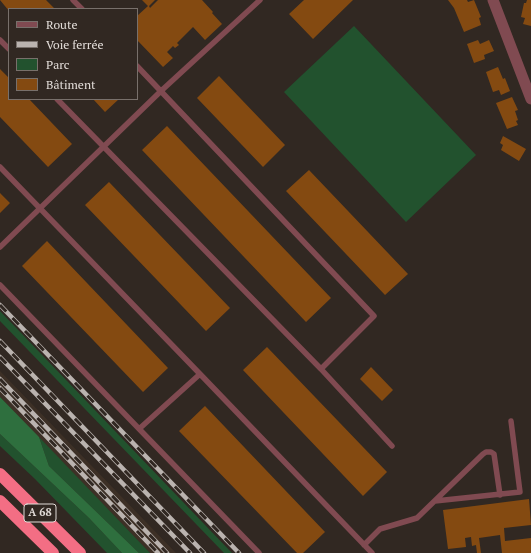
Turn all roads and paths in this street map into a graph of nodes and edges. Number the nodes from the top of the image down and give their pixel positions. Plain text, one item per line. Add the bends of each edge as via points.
1 (73, 0) edge
2 (260, 0) edge
3 (492, 0) edge
4 (81, 8) edge
5 (0, 40) edge
6 (8, 48) edge
7 (138, 67) edge
8 (161, 91) junction
9 (531, 99) edge
10 (58, 100) edge
11 (103, 146) junction
12 (0, 167) edge
13 (40, 209) junction
14 (0, 247) edge
15 (0, 284) edge
16 (321, 369) junction
17 (200, 374) junction
18 (511, 421) dead end
19 (139, 429) junction
20 (392, 446) dead end
21 (0, 474) edge
22 (500, 495) junction
23 (0, 501) edge
24 (435, 501) junction
25 (364, 545) junction
26 (53, 553) edge
27 (80, 553) edge
28 (259, 553) edge
29 (372, 553) edge

1 - 4 lane
2 - 8 lane
3 - 9 street
5 - 6 lane
7 - 8 lane
8 - 11 lane
8 - 16 lane via 374,316
10 - 11 lane
11 - 13 lane
11 - 16 lane
12 - 13 lane
13 - 14 lane
13 - 17 lane
15 - 19 lane
16 - 20 lane
17 - 19 lane
17 - 25 lane
18 - 22 lane via 520,492
19 - 28 lane
21 - 27 highway, A 68
22 - 24 lane
22 - 24 lane via 494,454 486,452
23 - 26 highway, A 68
24 - 25 lane via 417,518 380,529
25 - 29 lane

